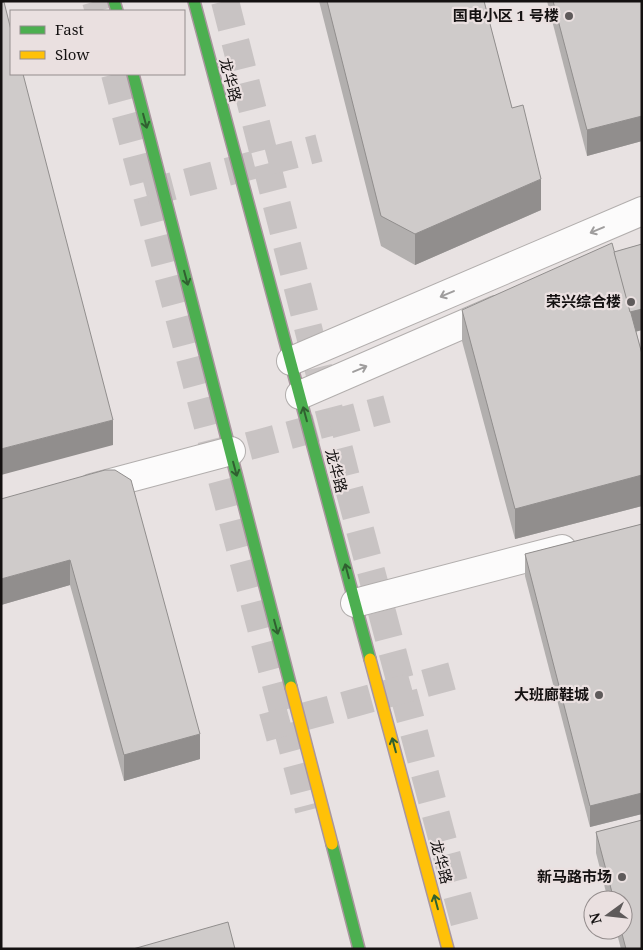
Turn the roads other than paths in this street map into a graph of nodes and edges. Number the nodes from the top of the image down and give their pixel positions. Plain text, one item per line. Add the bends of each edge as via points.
1 (194, 1) edge
2 (133, 75) edge
3 (642, 211) edge
4 (515, 302) edge
5 (290, 361) junction
6 (300, 395) junction
7 (230, 451) junction
8 (68, 494) edge
9 (586, 543) edge
10 (355, 603) junction
11 (359, 949) edge
12 (448, 949) edge

1 - 5 main road, 龙华路
2 -> 7 main road
3 -> 5 street
6 -> 4 street
5 - 6 main road, 龙华路
10 -> 6 main road, 龙华路
7 - 8 street
7 -> 11 main road
9 - 10 street
12 -> 10 main road, 龙华路

